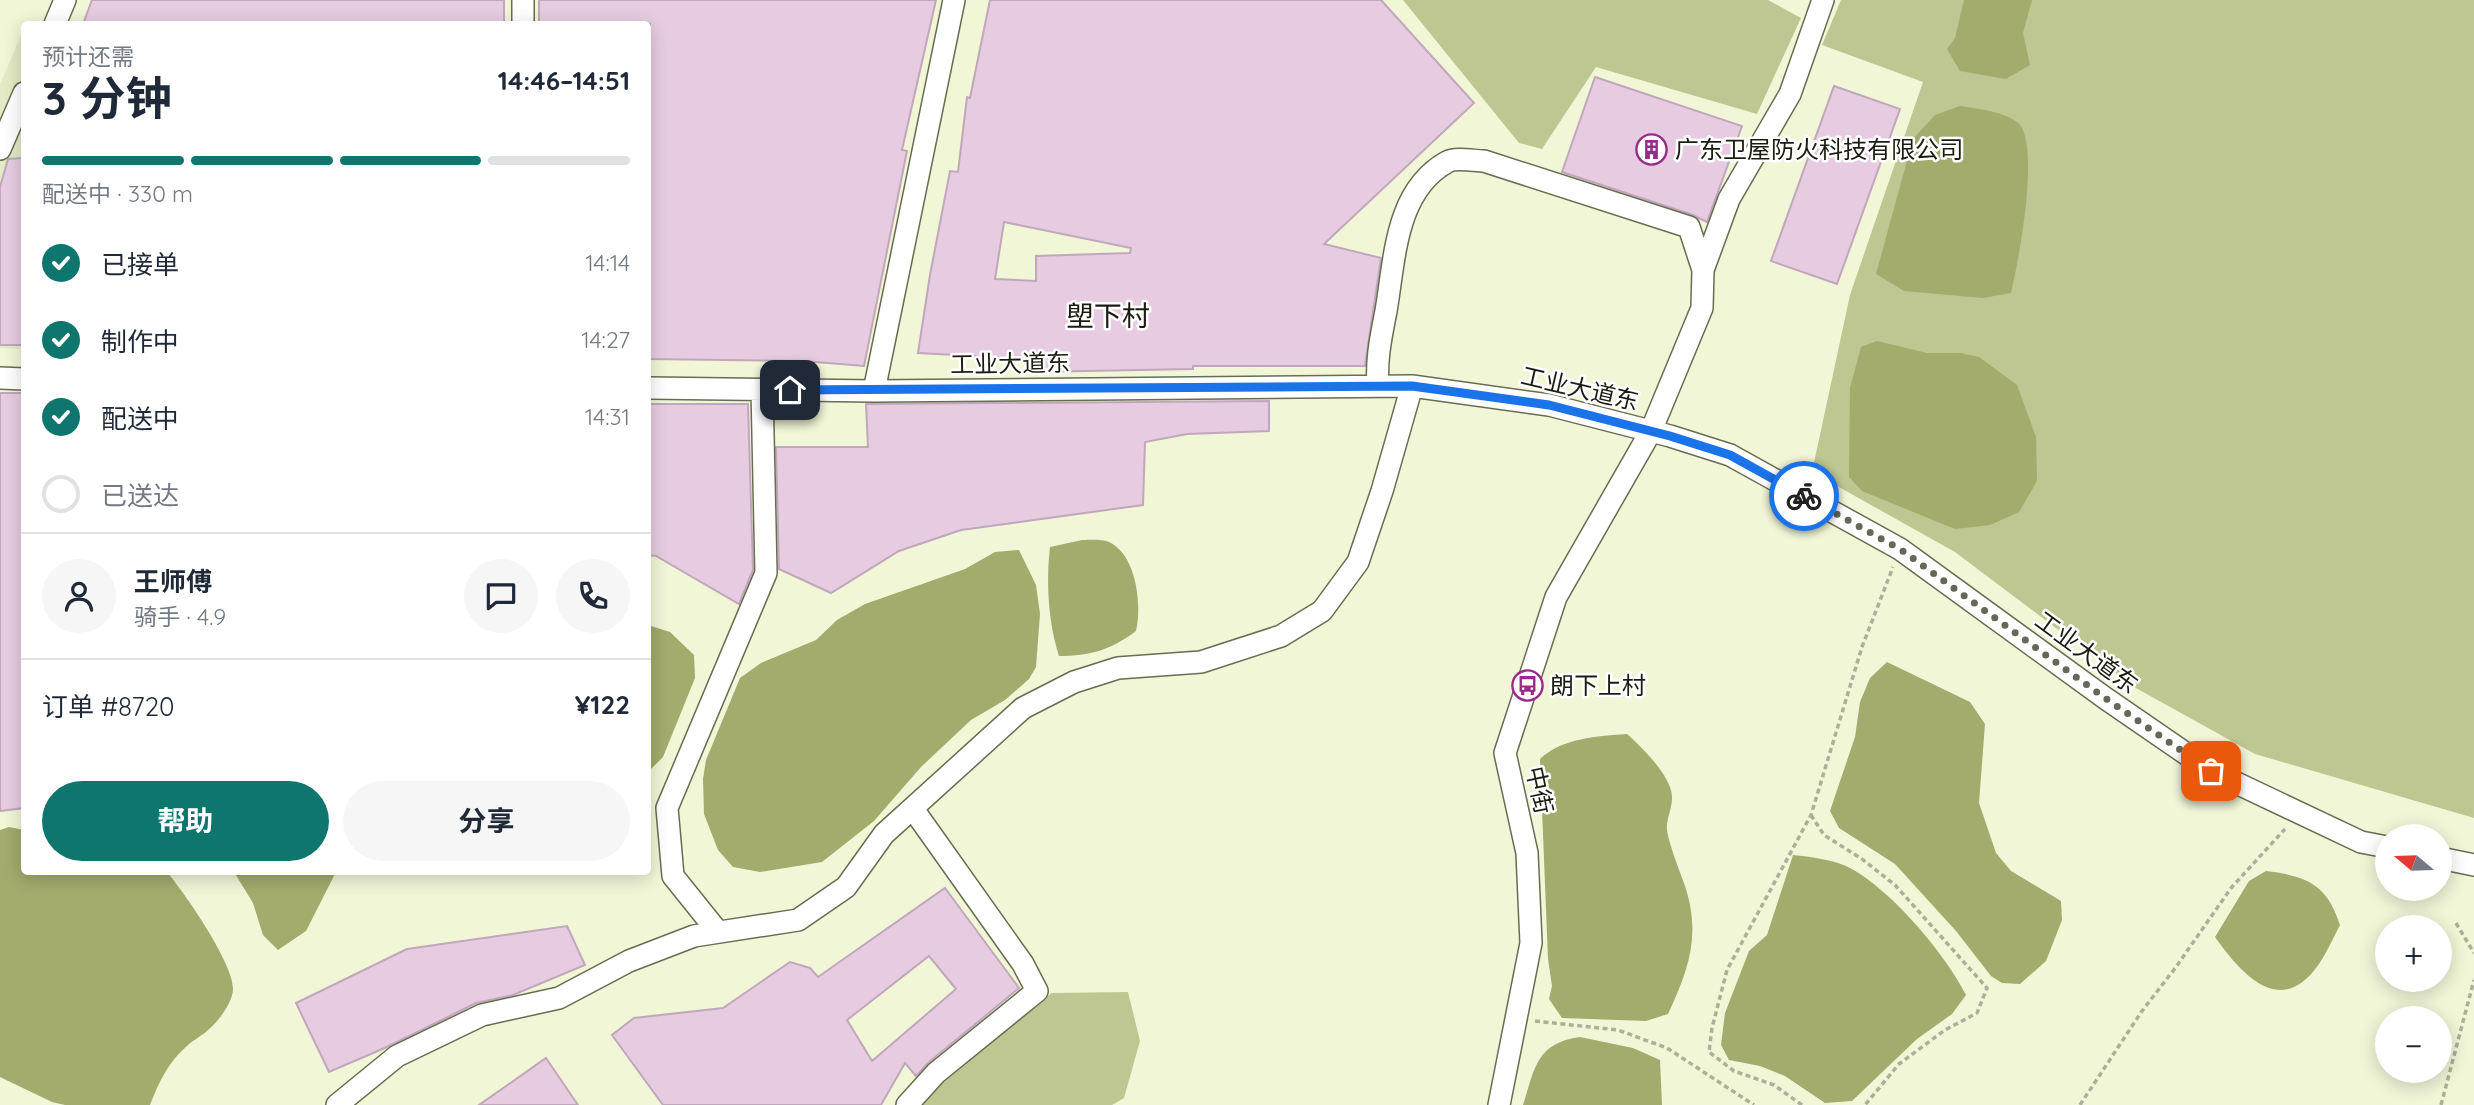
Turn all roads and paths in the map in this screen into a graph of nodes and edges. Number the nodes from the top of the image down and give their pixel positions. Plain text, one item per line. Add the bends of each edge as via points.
1 (65, 0) edge
2 (523, 0) edge
3 (954, 0) edge
4 (1822, 0) edge
5 (56, 21) edge
6 (523, 21) edge
7 (21, 104) edge
8 (10, 142) edge
9 (1703, 270) junction
10 (0, 378) edge
11 (21, 379) edge
12 (1378, 386) junction
13 (1412, 386) junction
14 (651, 388) edge
15 (762, 389) junction
16 (874, 391) junction
17 (1651, 431) junction
18 (1900, 549) junction
19 (913, 809) junction
20 (2298, 811) junction
21 (1811, 815) junction
22 (2375, 845) edge
23 (2452, 860) edge
24 (2474, 865) edge
25 (2456, 923) dead end
26 (718, 932) junction
27 (2474, 953) edge
28 (2474, 979) edge
29 (1516, 1019) junction
30 (337, 1105) edge
31 (907, 1105) edge
32 (1499, 1105) edge
33 (1754, 1105) edge
34 (1802, 1105) edge
35 (1865, 1105) edge
36 (2080, 1105) edge
37 (2441, 1105) edge

1 - 5 street
2 - 6 street
3 - 16 street
4 - 9 street via 1790,94 1729,199
7 - 8 street
9 - 12 street via 1689,227 1484,161 1450,160 1423,179 1395,246 1376,360
9 - 17 street, 中街 via 1702,308
10 - 11 street
12 - 13 street, 工业大道东
12 - 16 street, 工业大道东
13 - 17 street, 工业大道东 via 1549,405
13 - 19 street via 1358,562 1322,611 1281,636 1201,662 1118,668 1074,682 1023,708
14 - 15 street, 工业大道东
15 - 16 street, 工业大道东
15 - 26 street via 766,573 667,808 673,876
17 - 18 street, 工业大道东 via 1730,455
17 - 29 street, 中街 via 1556,597 1505,753 1527,853 1531,943
18 - 20 street, 工业大道东 via 2211,771
18 - 21 path via 1862,647
19 - 26 street via 884,834 846,887 798,920
19 - 31 street via 1023,964 1037,991 936,1073
20 - 22 street, 工业大道东
20 - 36 path via 2231,888
21 - 34 path via 1727,970 1709,1052 1734,1071 1774,1085
21 - 35 path via 1824,835 1895,885 1987,988 1977,1013 1899,1064
23 - 24 street
25 - 27 path
26 - 30 street via 694,936 629,961 559,998 482,1015 397,1056
28 - 37 path
29 - 32 street, 中街
29 - 33 path via 1618,1030 1667,1048

